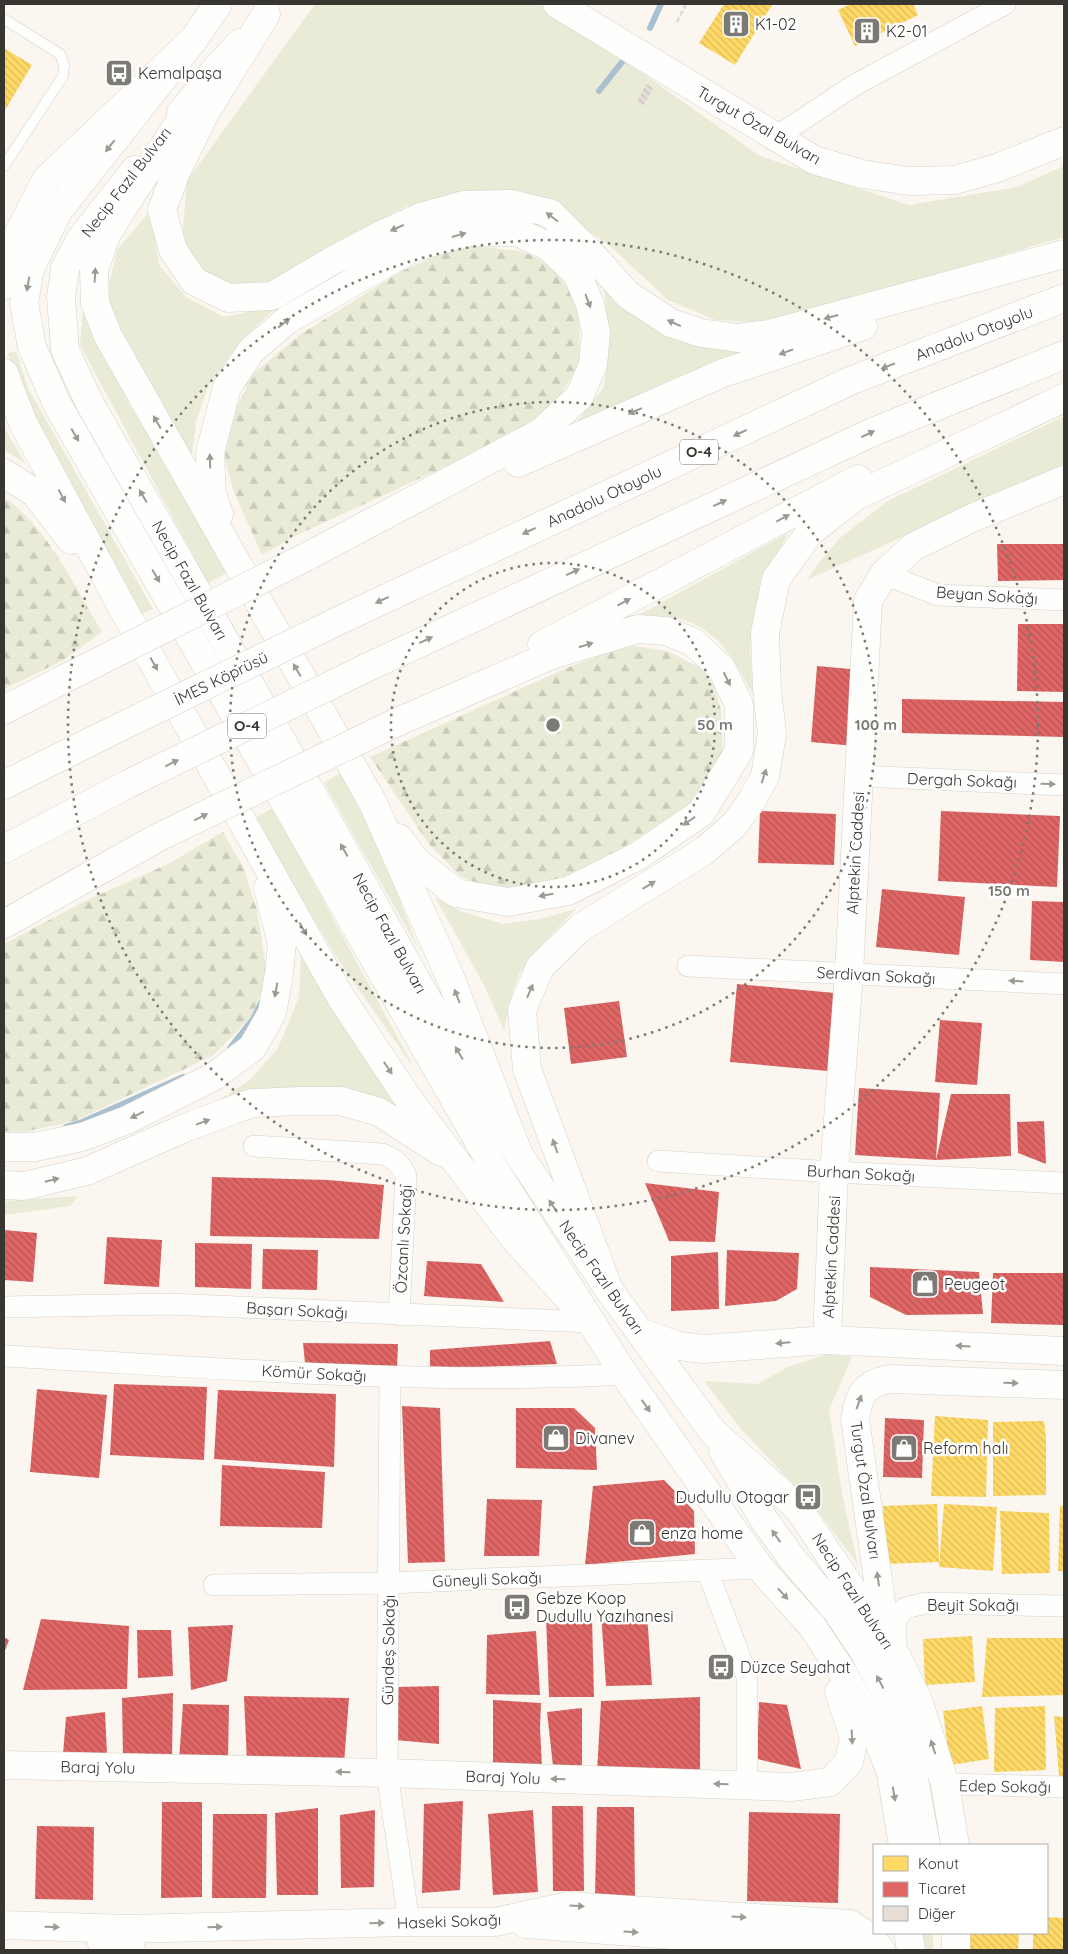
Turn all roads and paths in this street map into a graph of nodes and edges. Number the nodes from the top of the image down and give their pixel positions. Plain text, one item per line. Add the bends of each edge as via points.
1 (218, 4) edge
2 (557, 4) edge
3 (686, 4) edge
4 (1005, 4) edge
5 (270, 9) edge
6 (4, 19) edge
7 (677, 22) dead end
8 (194, 39) junction
9 (215, 70) junction
10 (776, 137) junction
11 (1064, 140) edge
12 (4, 166) edge
13 (46, 180) junction
14 (1064, 256) edge
15 (4, 262) edge
16 (4, 285) edge
17 (1064, 298) edge
18 (1064, 355) edge
19 (4, 373) edge
20 (1064, 383) edge
21 (1064, 398) edge
22 (4, 473) edge
23 (1064, 480) edge
24 (306, 556) junction
25 (243, 574) junction
26 (884, 574) junction
27 (1064, 600) edge
28 (122, 606) junction
29 (340, 620) joint
30 (4, 708) edge
31 (395, 723) junction
32 (860, 776) junction
33 (4, 785) edge
34 (1064, 785) edge
35 (373, 803) junction
36 (157, 838) junction
37 (254, 841) junction
38 (4, 849) edge
39 (4, 909) edge
40 (4, 924) edge
41 (688, 966) dead end
42 (849, 974) junction
43 (1064, 984) edge
44 (254, 1146) dead end
45 (4, 1147) edge
46 (519, 1155) junction
47 (658, 1161) dead end
48 (834, 1172) junction
49 (1064, 1183) edge
50 (4, 1185) edge
51 (514, 1238) junction
52 (609, 1290) junction
53 (4, 1307) edge
54 (399, 1314) junction
55 (590, 1322) junction
56 (640, 1332) junction
57 (827, 1340) junction
58 (1064, 1350) edge
59 (4, 1356) edge
60 (624, 1374) junction
61 (390, 1377) junction
62 (1064, 1385) edge
63 (713, 1432) junction
64 (760, 1568) junction
65 (707, 1570) junction
66 (389, 1583) junction
67 (214, 1585) dead end
68 (1064, 1606) edge
69 (812, 1626) junction
70 (892, 1651) junction
71 (4, 1765) edge
72 (387, 1773) junction
73 (945, 1784) junction
74 (747, 1785) junction
75 (1064, 1788) edge
76 (903, 1844) edge
77 (926, 1844) edge
78 (955, 1844) edge
79 (410, 1922) junction
80 (4, 1925) edge
81 (908, 1934) edge
82 (956, 1934) edge
83 (101, 1940) edge
84 (129, 1940) edge
85 (870, 1950) edge
86 (910, 1950) edge
87 (956, 1950) edge

1 - 8 main road, Necip Fazıl Bulvarı
2 - 10 main road, Turgut Özal Bulvarı
3 - 7 path
4 - 10 street via 853,86
5 - 9 main road, Necip Fazıl Bulvarı
14 -> 5 main road via 769,334 738,338 701,333 671,323 628,295 550,213 512,204 464,205 421,217 383,234 272,296 228,298 194,282 173,250 162,210 176,172 205,113
6 - 12 lane via 60,54 64,65 63,76
8 - 13 main road
8 -> 55 main road, Necip Fazıl Bulvarı via 58,211 30,269 24,303 32,347 57,404 476,1136
25 -> 9 main road via 108,336 95,303 94,270 106,235
46 -> 9 main road, Necip Fazıl Bulvarı via 420,987 89,402 66,350 61,296 65,268 80,240
10 - 11 main road, Turgut Özal Bulvarı via 814,160 862,174 909,181 955,180 997,168
13 - 15 main road
13 - 16 main road via 8,262
14 -> 24 main road via 723,373
17 -> 29 main road, Anadolu Otoyolu / O-4 via 850,381
38 -> 18 main road, O-4, bridge via 128,784 366,668 875,431
19 -> 28 main road via 23,423
31 -> 20 main road via 841,488
52 -> 21 main road via 527,1069 522,1010 540,967 580,928 704,851 734,825 751,802 765,776 772,734 765,633 776,579 810,532 856,496
22 - 28 main road via 35,493
23 - 26 main road, Alptekin Caddesi via 972,518 913,547
25 -> 24 main road via 212,494 210,453 227,387 250,351 287,320 412,248 470,232 517,232 548,246 577,274 590,304 596,333 593,365 579,398 540,433
24 - 30 main road, bridge
35 -> 25 main road
26 - 27 street, Beyan Sokağı via 938,595
26 - 32 main road, Alptekin Caddesi via 868,602
28 -> 37 main road
29 - 33 main road, İMES Köprüsü / O-4, bridge
31 -> 35 main road via 554,654 638,629 666,631 693,642 722,669 740,705 740,751 701,813 638,856 568,891 508,902 456,893 416,862
36 -> 31 main road, bridge
32 -> 34 street, Dergah Sokağı
32 - 42 main road, Alptekin Caddesi
46 -> 35 main road via 450,977
36 - 39 main road
36 - 40 main road
37 -> 45 main road via 282,944 272,1013 252,1048 213,1077 127,1120 82,1137 34,1148
37 -> 51 main road via 340,996 407,1097
41 - 42 street, Serdivan Sokağı
43 -> 42 street, Serdivan Sokağı
42 - 48 main road, Alptekin Caddesi
44 - 54 street, Özcanlı Sokağı via 382,1154 402,1165 406,1176
52 -> 46 main road, Necip Fazıl Bulvarı
47 - 48 street, Burhan Sokağı
48 - 49 street, Burhan Sokağı
48 - 57 main road, Alptekin Caddesi
50 -> 51 main road via 24,1186 87,1171 187,1127 252,1104 341,1101 379,1112 441,1151
51 - 55 main road
52 - 56 main road, Necip Fazıl Bulvarı
53 - 54 street, Başarı Sokağı via 168,1304
54 - 55 street, Başarı Sokağı
55 - 60 main road, Necip Fazıl Bulvarı
57 -> 56 main road via 704,1349 678,1346
56 - 63 main road, Necip Fazıl Bulvarı
58 -> 57 main road
59 - 61 street, Kömür Sokağı
60 - 61 street, Kömür Sokağı
60 -> 64 main road, Necip Fazıl Bulvarı
61 - 66 street, Gündeş Sokağı
70 -> 62 main road, Turgut Özal Bulvarı via 854,1419 861,1395 867,1387 890,1379
63 - 70 main road, Necip Fazıl Bulvarı via 798,1508
77 -> 63 main road via 908,1746 889,1699 863,1650 836,1610 765,1521
64 - 65 street, Güneyli Sokağı
64 -> 69 main road, Necip Fazıl Bulvarı
65 - 66 street, Güneyli Sokağı
65 - 74 street via 747,1676
66 - 67 street, Güneyli Sokağı
66 - 72 street, Gündeş Sokağı
68 - 70 street, Beyit Sokağı via 926,1603 905,1608 896,1618
69 -> 74 main road, Baraj Yolu via 854,1737 849,1762 830,1782 791,1787
69 -> 76 main road, Necip Fazıl Bulvarı via 844,1673 875,1732 891,1773
73 -> 70 main road, Necip Fazıl Bulvarı via 918,1700
72 -> 71 main road, Baraj Yolu
74 -> 72 main road, Baraj Yolu
72 - 79 street, Gündeş Sokağı
73 - 75 street, Edep Sokağı
73 - 78 main road, Necip Fazıl Bulvarı
84 -> 79 main road, Haseki Sokağı
79 -> 85 main road, Haseki Sokağı via 495,1922 568,1906 850,1924 870,1937
80 -> 83 main road, Haseki Sokağı
81 - 86 main road
82 - 87 main road
83 - 84 main road, Haseki Sokağı

